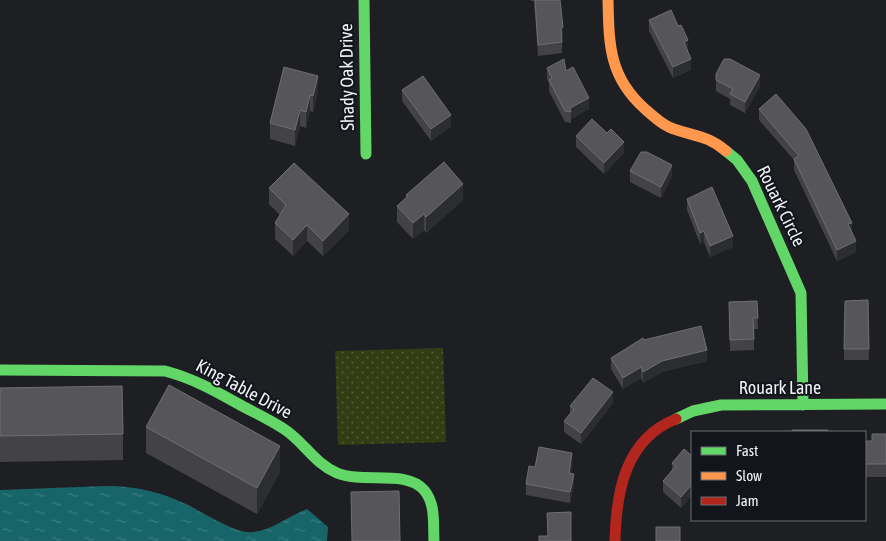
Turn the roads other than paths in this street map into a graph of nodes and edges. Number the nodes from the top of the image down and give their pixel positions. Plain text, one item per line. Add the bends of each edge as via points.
1 (364, 0) edge
2 (608, 0) edge
3 (366, 154) dead end
4 (0, 370) edge
5 (886, 404) edge
6 (803, 405) junction
7 (434, 541) edge
8 (615, 541) edge

1 - 3 street, Shady Oak Drive
2 - 6 street, Rouark Circle via 612,60 633,100 676,130 717,143 737,160 752,181 799,285
4 - 7 street, King Table Drive via 165,371 191,378 286,430 315,460 338,473 362,479 402,478 419,485 433,506
5 - 6 street, Rouark Lane
6 - 8 street, Rouark Lane via 720,405 676,417 660,427 640,445 627,464 615,501

